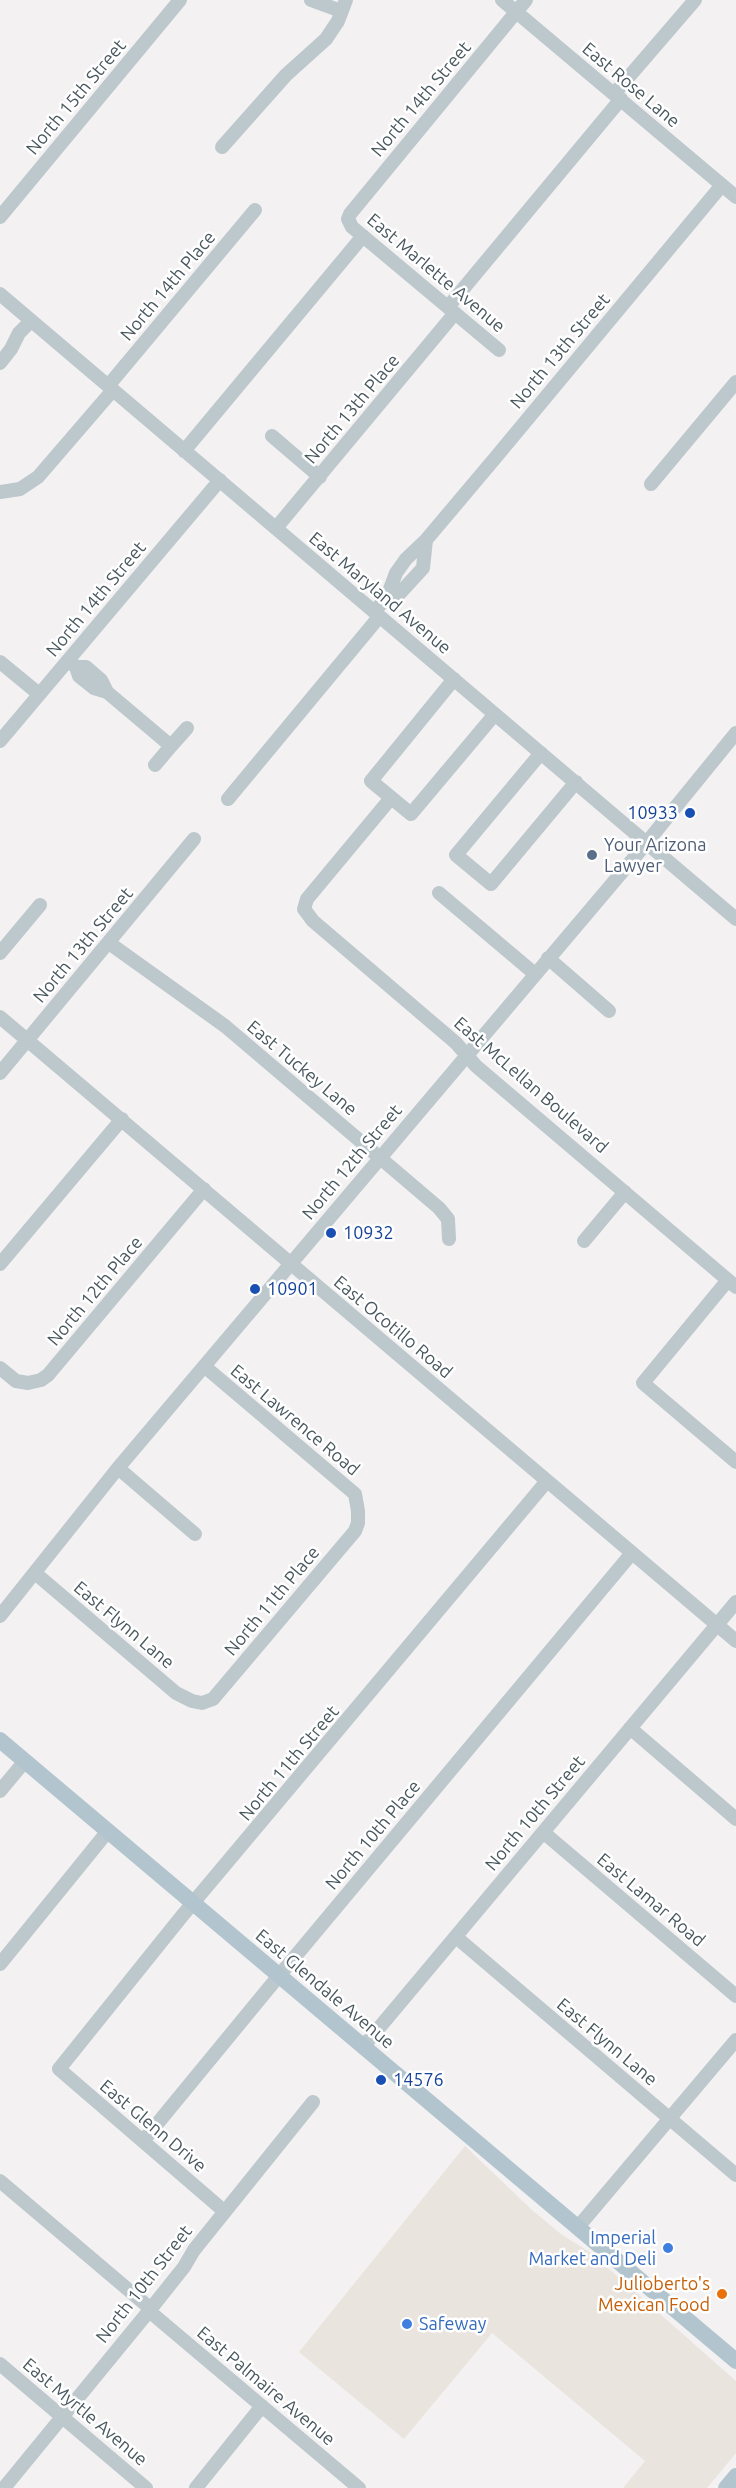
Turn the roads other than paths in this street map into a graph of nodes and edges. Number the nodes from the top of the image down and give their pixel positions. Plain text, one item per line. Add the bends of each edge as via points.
1 (180, 0) edge
2 (311, 0) edge
3 (502, 0) edge
4 (526, 0) edge
5 (695, 0) edge
6 (344, 6) edge
7 (517, 12) junction
8 (617, 97) junction
9 (222, 147) dead end
10 (722, 185) junction
11 (736, 197) edge
12 (255, 210) dead end
13 (0, 217) edge
14 (350, 223) joint
15 (363, 236) junction
16 (0, 294) edge
17 (452, 310) junction
18 (31, 321) junction
19 (500, 351) dead end
20 (0, 363) edge
21 (736, 382) edge
22 (111, 388) junction
23 (272, 436) dead end
24 (184, 451) junction
25 (320, 477) junction
26 (220, 480) junction
27 (651, 484) dead end
28 (0, 492) edge
29 (276, 528) junction
30 (377, 615) junction
31 (0, 662) edge
32 (72, 663) junction
33 (454, 679) junction
34 (39, 694) junction
35 (495, 714) junction
36 (187, 728) dead end
37 (736, 733) edge
38 (0, 741) edge
39 (171, 746) junction
40 (542, 753) junction
41 (155, 765) dead end
42 (576, 782) junction
43 (391, 798) junction
44 (228, 799) dead end
45 (194, 839) dead end
46 (647, 842) junction
47 (439, 893) dead end
48 (40, 905) dead end
49 (736, 919) edge
50 (109, 943) junction
51 (0, 953) edge
52 (548, 958) junction
53 (535, 974) junction
54 (609, 1011) dead end
55 (0, 1017) edge
56 (28, 1040) junction
57 (466, 1054) junction
58 (0, 1073) edge
59 (122, 1119) junction
60 (379, 1157) junction
61 (204, 1188) junction
62 (625, 1192) junction
63 (449, 1239) dead end
64 (584, 1241) dead end
65 (0, 1264) edge
66 (290, 1264) junction
67 (732, 1283) edge
68 (204, 1366) junction
69 (0, 1368) edge
70 (736, 1462) edge
71 (118, 1468) junction
72 (548, 1481) junction
73 (358, 1503) joint
74 (195, 1533) dead end
75 (632, 1552) junction
76 (35, 1573) junction
77 (736, 1602) edge
78 (0, 1616) edge
79 (717, 1624) junction
80 (736, 1641) edge
81 (192, 1701) joint
82 (630, 1728) junction
83 (0, 1740) edge
84 (25, 1761) junction
85 (0, 1791) edge
86 (736, 1819) edge
87 (108, 1832) junction
88 (543, 1832) junction
89 (194, 1904) junction
90 (456, 1937) junction
91 (0, 1964) edge
92 (279, 1976) junction
93 (736, 1996) edge
94 (736, 2040) edge
95 (363, 2047) junction
96 (59, 2069) joint
97 (313, 2102) dead end
98 (669, 2117) junction
99 (143, 2141) junction
100 (736, 2175) edge
101 (0, 2181) edge
102 (225, 2211) junction
103 (578, 2228) junction
104 (150, 2310) junction
105 (736, 2361) edge
106 (0, 2364) edge
107 (262, 2406) junction
108 (62, 2417) junction
109 (736, 2476) edge
110 (4, 2488) edge
111 (146, 2488) edge
112 (196, 2488) edge
113 (360, 2488) edge
114 (726, 2488) edge

1 - 13 street, North 15th Street
2 - 6 street
3 - 7 street, East Rose Lane
4 - 7 street, North 14th Street
5 - 8 street, North 13th Place
6 - 9 street via 326,39 286,75
7 - 8 street, East Rose Lane
7 - 14 street, North 14th Street via 350,214
8 - 10 street, East Rose Lane
8 - 17 street, North 13th Place
10 - 11 street, East Rose Lane
10 - 30 street, North 13th Street via 426,540 423,568 400,593 387,597
12 - 22 street, North 14th Place
14 - 15 street, East Marlette Avenue
15 - 17 street, East Marlette Avenue
15 - 24 street
16 - 18 street, East Maryland Avenue
17 - 19 street, East Marlette Avenue
17 - 25 street, North 13th Place
18 - 20 street
18 - 22 street, East Maryland Avenue
21 - 27 street
22 - 24 street, East Maryland Avenue
22 - 28 street, North 14th Place via 38,477 20,489
23 - 25 street
24 - 26 street, East Maryland Avenue
25 - 29 street, North 13th Place
26 - 29 street, East Maryland Avenue
26 - 32 street, North 14th Street
29 - 30 street, East Maryland Avenue
30 - 33 street, East Maryland Avenue
30 - 44 street, North 13th Street
31 - 34 street
32 - 34 street, North 14th Street
32 - 39 street via 79,676 91,679 94,688 106,692
33 - 35 street, East Maryland Avenue
33 - 43 street via 371,780
34 - 38 street, North 14th Street
35 - 40 street, East Maryland Avenue
35 - 43 street via 411,814
36 - 39 street
37 - 46 street, North 12th Street
39 - 41 street
40 - 42 street, East Maryland Avenue
40 - 42 street via 456,855 490,884
42 - 46 street, East Maryland Avenue
43 - 57 street, East McLellan Boulevard via 307,899 304,909
45 - 50 street, North 13th Street
46 - 49 street, East Maryland Avenue
46 - 52 street, North 12th Street
47 - 53 street
48 - 51 street
50 - 56 street, North 13th Street
50 - 60 street, East Tuckey Lane via 225,1026
52 - 53 street, North 12th Street
52 - 54 street
53 - 57 street, North 12th Street
55 - 56 street, East Ocotillo Road
56 - 58 street, North 13th Street
56 - 59 street, East Ocotillo Road
57 - 60 street, North 12th Street
57 - 62 street, East McLellan Boulevard
59 - 61 street, East Ocotillo Road
59 - 65 street
60 - 63 street, East Tuckey Lane via 439,1208 448,1219
60 - 66 street, North 12th Street
61 - 66 street, East Ocotillo Road
61 - 69 street, North 12th Place via 48,1375 28,1383 16,1381
62 - 64 street
62 - 67 street, East McLellan Boulevard
66 - 68 street, North 12th Street
66 - 72 street, East Ocotillo Road
67 - 70 street via 643,1383
68 - 71 street, North 12th Street
68 - 73 street, East Lawrence Road via 355,1494
71 - 74 street
71 - 76 street, North 12th Street
72 - 75 street, East Ocotillo Road
72 - 89 street, North 11th Street
73 - 81 street, North 11th Place via 355,1531 213,1699
75 - 79 street, East Ocotillo Road
75 - 92 street, North 10th Place
76 - 78 street, North 12th Street
76 - 81 street, East Flynn Lane via 176,1693
77 - 79 street, North 10th Street
79 - 80 street, East Ocotillo Road
79 - 82 street, North 10th Street
82 - 86 street
82 - 88 street, North 10th Street
83 - 84 main road, East Glendale Avenue
84 - 85 street
84 - 87 main road, East Glendale Avenue
87 - 89 main road, East Glendale Avenue
87 - 91 street
88 - 90 street, North 10th Street
88 - 93 street, East Lamar Road
89 - 92 main road, East Glendale Avenue
89 - 96 street, North 11th Street
90 - 95 street, North 10th Street
90 - 98 street, East Flynn Lane
92 - 95 main road, East Glendale Avenue
92 - 99 street, North 10th Place
94 - 98 street
95 - 103 main road, East Glendale Avenue
96 - 99 street, East Glenn Drive
97 - 102 street, North 10th Street
98 - 100 street, East Flynn Lane
98 - 103 street
99 - 102 street, East Glenn Drive
101 - 104 street, East Palmaire Avenue
102 - 104 street, North 10th Street
103 - 105 main road, East Glendale Avenue
104 - 107 street, East Palmaire Avenue
104 - 108 street, North 10th Street
106 - 108 street, East Myrtle Avenue
107 - 112 street
107 - 113 street, East Palmaire Avenue
108 - 110 street, North 10th Street
108 - 111 street, East Myrtle Avenue
109 - 114 main road

